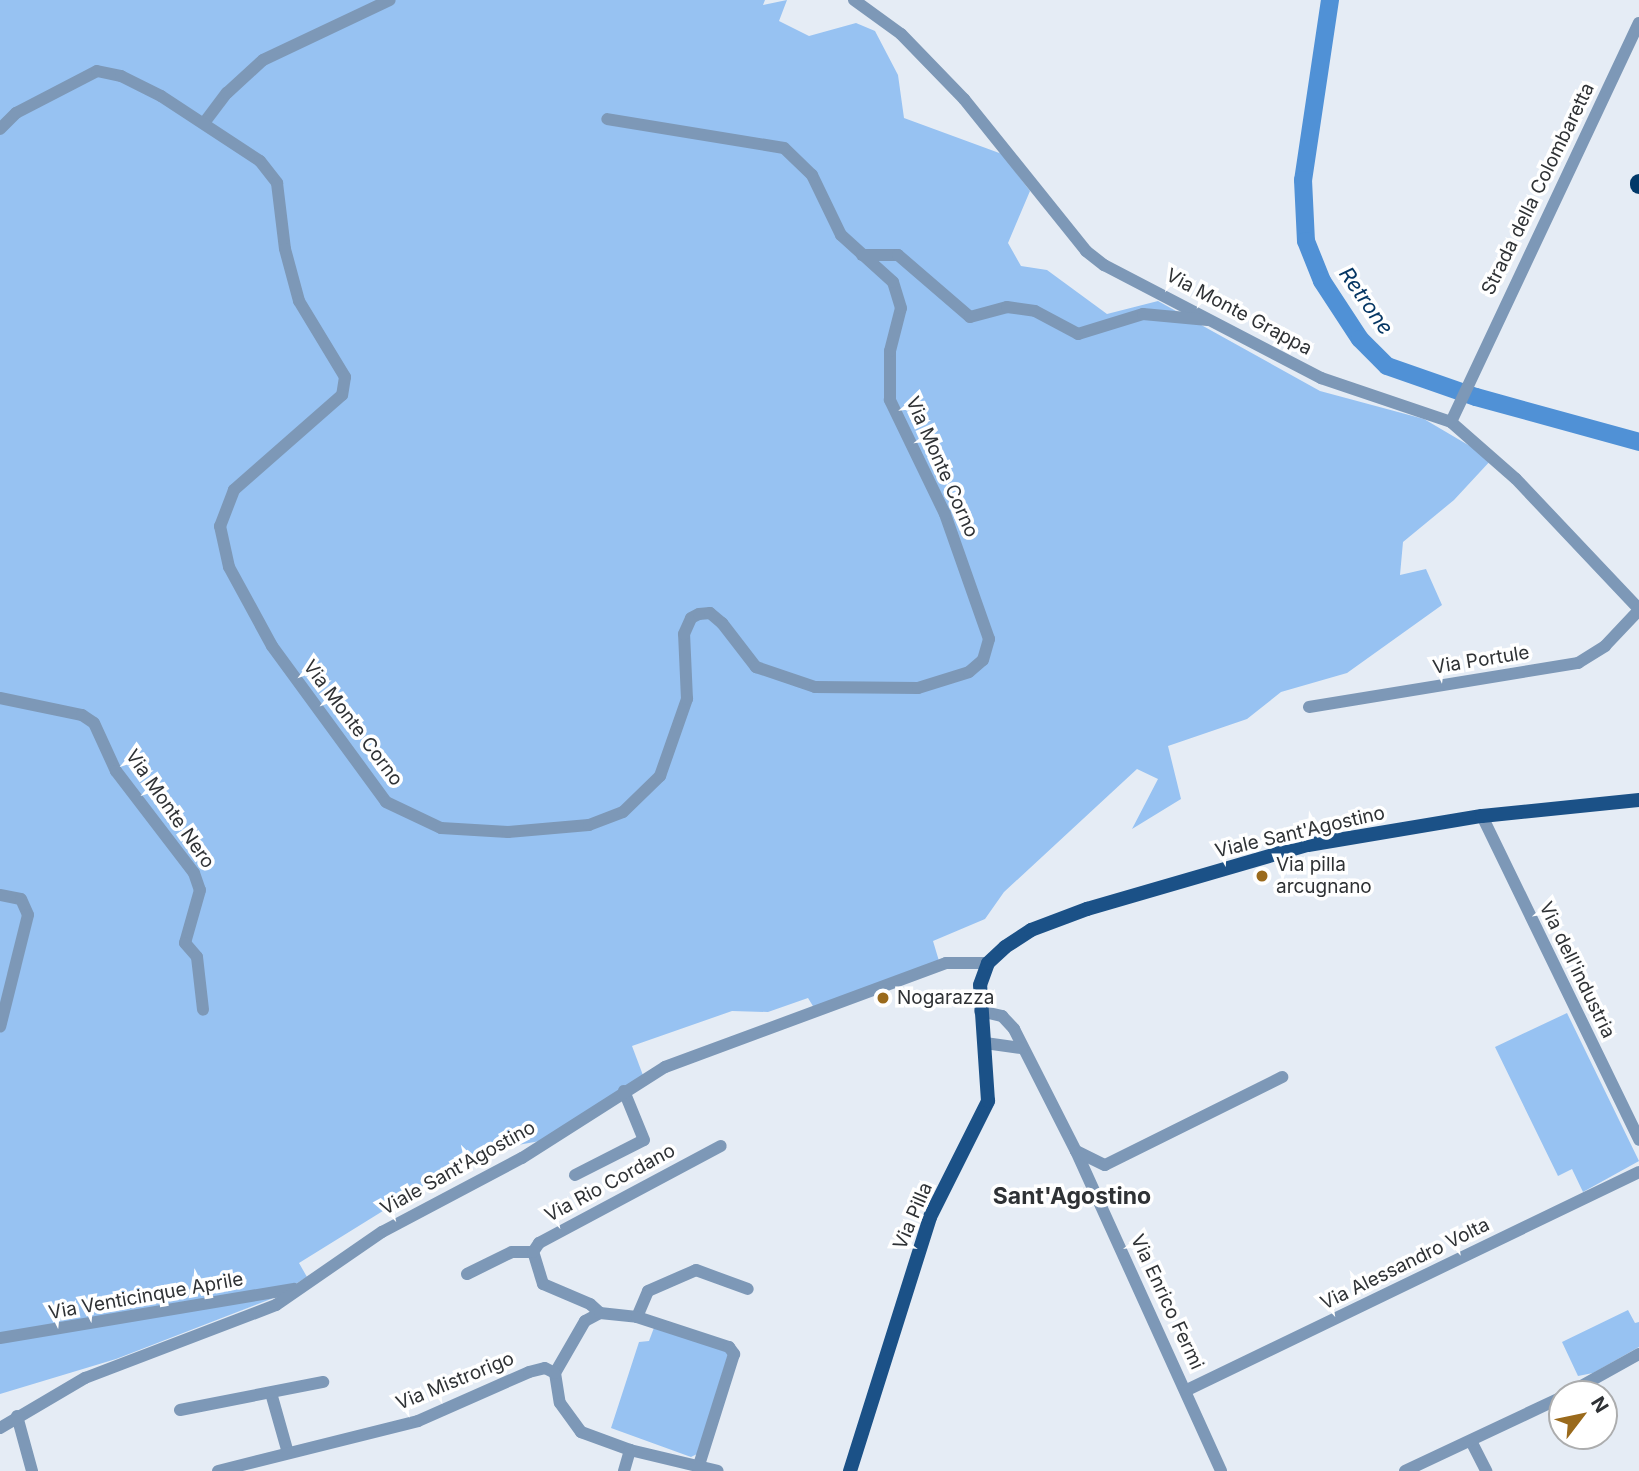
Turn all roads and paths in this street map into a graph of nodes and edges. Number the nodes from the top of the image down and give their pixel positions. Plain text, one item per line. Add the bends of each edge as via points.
1 (390, 0) edge
2 (854, 0) edge
3 (1639, 23) edge
4 (607, 120) dead end
5 (204, 123) junction
6 (0, 129) edge
7 (862, 255) junction
8 (1217, 320) junction
9 (1451, 422) junction
10 (1639, 610) edge
11 (0, 698) edge
12 (1309, 707) dead end
13 (1639, 800) edge
14 (1482, 816) junction
15 (0, 895) edge
16 (985, 970) junction
17 (203, 1010) dead end
18 (981, 1019) junction
19 (0, 1027) edge
20 (985, 1043) junction
21 (1022, 1048) junction
22 (1282, 1077) dead end
23 (624, 1091) junction
24 (1639, 1140) edge
25 (721, 1146) dead end
26 (1076, 1151) junction
27 (1639, 1172) edge
28 (575, 1175) dead end
29 (533, 1252) junction
30 (467, 1274) dead end
31 (298, 1288) junction
32 (748, 1289) dead end
33 (600, 1313) junction
34 (637, 1317) junction
35 (0, 1338) edge
36 (1639, 1354) edge
37 (555, 1373) junction
38 (1592, 1380) edge
39 (323, 1382) dead end
40 (1187, 1390) junction
41 (271, 1393) junction
42 (1548, 1403) edge
43 (180, 1410) dead end
44 (17, 1416) junction
45 (0, 1428) edge
46 (1471, 1441) junction
47 (630, 1450) junction
48 (288, 1453) junction
49 (701, 1469) edge
50 (32, 1471) edge
51 (218, 1471) edge
52 (624, 1471) edge
53 (718, 1471) edge
54 (850, 1471) edge
55 (1222, 1471) edge
56 (1405, 1471) edge
57 (1486, 1471) edge

1 - 5 street via 263,60 227,93
2 - 8 street, Via Monte Grappa via 901,34 964,99 1086,251 1104,265
3 - 9 street, Strada della Colombaretta
4 - 7 street, Via Monte Corno via 784,148 812,175 836,227
5 - 6 street, Via Monte Corno via 121,76 97,71 16,113
5 - 7 street, Via Monte Corno via 260,161 277,183 285,249 299,302 339,360 345,377 342,394 234,490 220,526 229,567 272,646 386,802 440,828 508,832 589,825 623,813 660,776 687,699 684,634 691,618 699,614 710,613 722,623 756,667 815,687 918,688 969,672 983,660 989,639 945,514 890,400 891,351 900,292
7 - 8 street via 898,255 970,317 1007,307 1035,311 1078,334 1143,314
8 - 9 street, Via Monte Grappa via 1321,378
9 - 10 street, Via Monte Grappa via 1516,479
10 - 12 street, Via Portule via 1605,646 1578,663
11 - 17 street, Via Monte Nero via 82,715 94,723 116,771 194,873 200,890 185,943 197,957
13 - 14 main road, Viale Sant'Agostino
14 - 16 main road, Viale Sant'Agostino via 1323,842 1185,879 1031,930
14 - 24 street, Via dell'industria
15 - 19 street via 21,899 28,915
16 - 18 main road, Via Pilla
16 - 23 street, Viale Sant'Agostino via 946,962 664,1067
18 - 20 main road, Via Pilla
18 - 21 street, Via Enrico Fermi via 1006,1019
20 - 21 street
20 - 54 main road, Via Pilla via 990,1083 983,1118 930,1217
21 - 26 street, Via Enrico Fermi
22 - 26 street via 1105,1165
23 - 28 street via 645,1140
23 - 31 street, Viale Sant'Agostino via 522,1158 382,1232
25 - 29 street, Via Rio Cordano via 547,1237
26 - 40 street, Via Enrico Fermi
27 - 40 street, Via Alessandro Volta
29 - 30 street via 512,1252
29 - 33 street via 543,1284
31 - 35 street, Via Venticinque Aprile
31 - 44 street, Viale Sant'Agostino via 276,1305 85,1378
32 - 34 street via 696,1270 648,1291
33 - 34 street
33 - 37 street via 585,1321
34 - 49 street via 729,1347 734,1354
36 - 38 street
37 - 47 street via 568,1419 581,1432
37 - 48 street, Via Mistrorigo via 545,1368 529,1372 418,1421
39 - 41 street
40 - 55 street, Via Enrico Fermi
41 - 43 street
41 - 48 street
42 - 46 street
44 - 45 street, Viale Sant'Agostino
44 - 50 street
46 - 56 street
46 - 57 street
47 - 49 street
47 - 52 street
48 - 51 street, Via Mistrorigo
49 - 53 street

